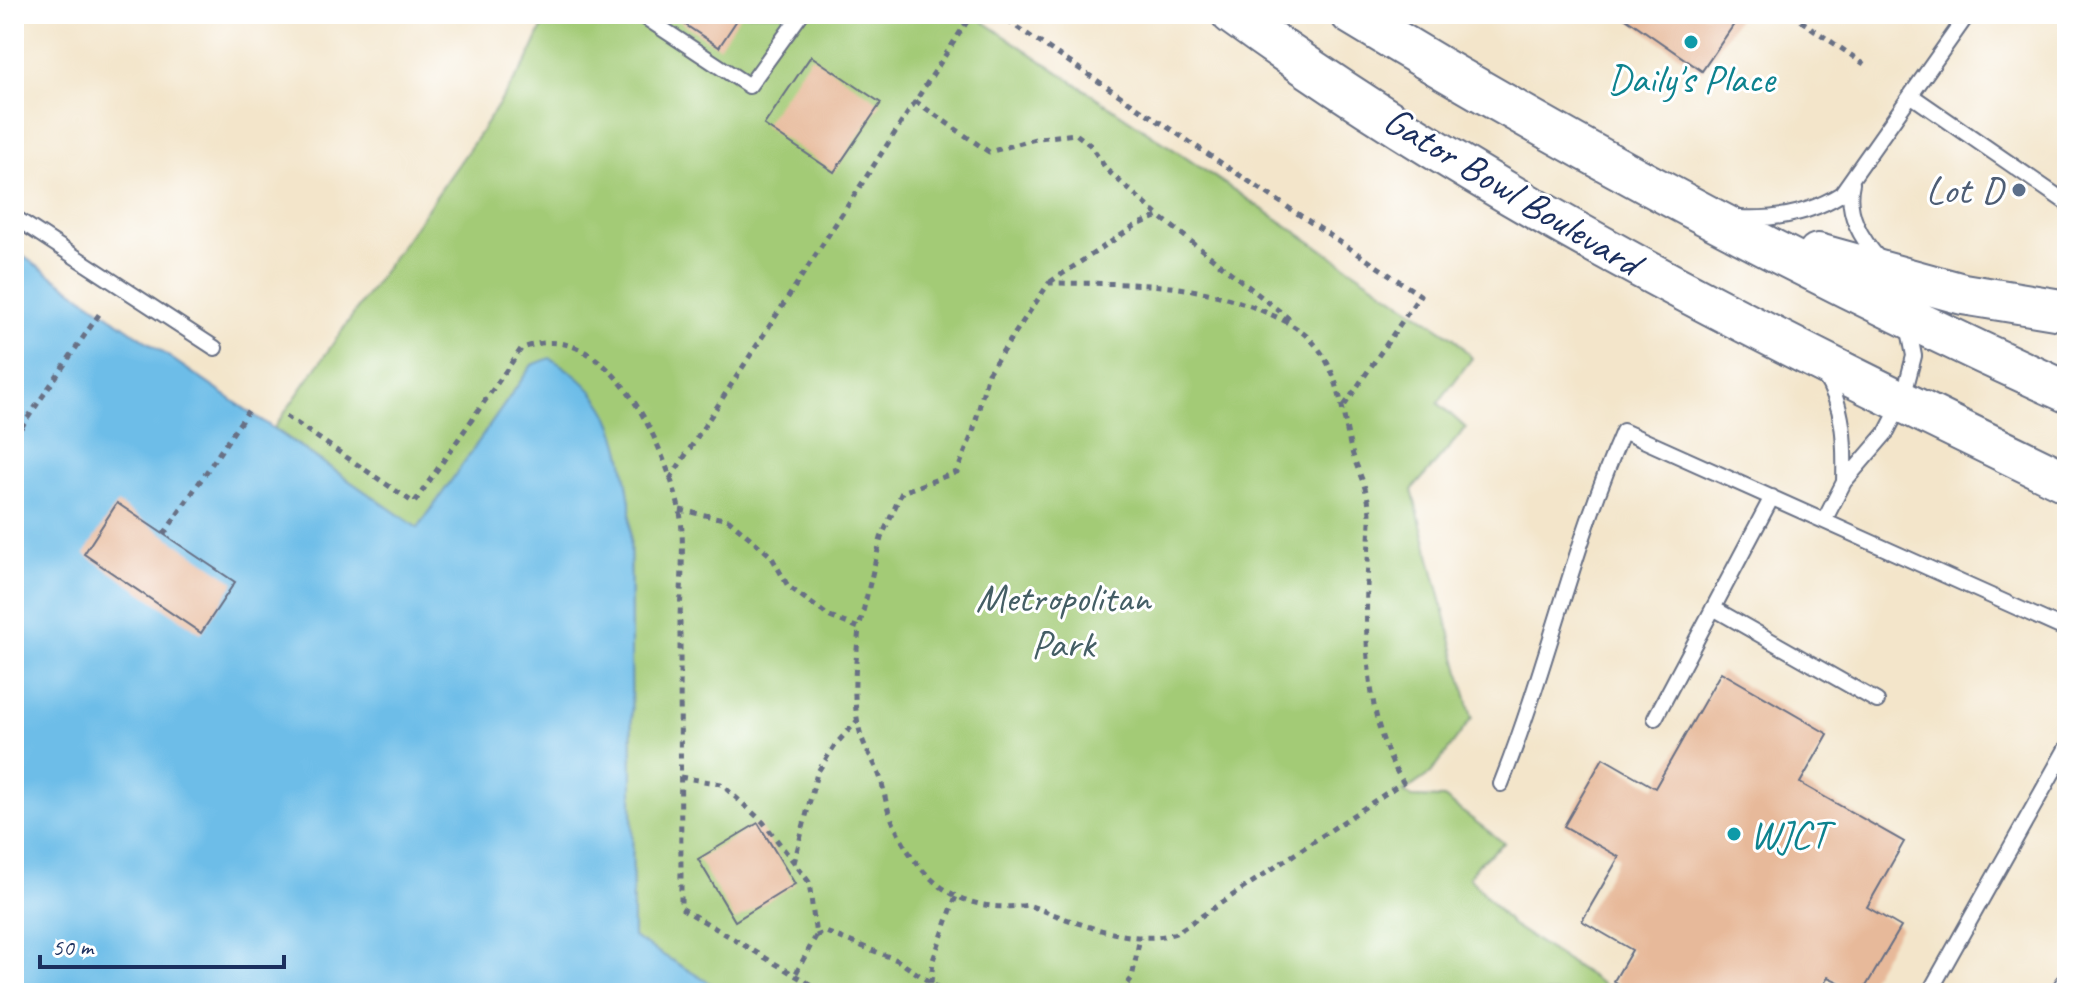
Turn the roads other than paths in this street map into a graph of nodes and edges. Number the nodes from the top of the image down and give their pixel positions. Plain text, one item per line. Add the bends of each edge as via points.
1 (640, 14) edge
2 (801, 14) edge
3 (1232, 14) edge
4 (1351, 14) edge
5 (1968, 14) edge
6 (1912, 96) junction
7 (1852, 182) junction
8 (2067, 203) edge
9 (1694, 211) junction
10 (14, 217) edge
11 (1900, 297) junction
12 (2067, 311) edge
13 (215, 348) dead end
14 (1800, 353) junction
15 (2067, 392) edge
16 (1902, 402) junction
17 (1844, 482) junction
18 (2067, 482) edge
19 (1772, 497) junction
20 (1824, 521) junction
21 (1713, 608) junction
22 (2067, 630) edge
23 (1877, 701) dead end
24 (1655, 718) dead end
25 (2067, 747) edge
26 (1501, 784) dead end
27 (2067, 978) edge
28 (1929, 993) edge
29 (2056, 993) edge

1 - 2 lane via 749,86
3 - 14 main road, Gator Bowl Boulevard via 1361,102 1512,194
4 - 9 main road, Gator Bowl Boulevard
5 - 6 lane
6 - 7 lane
6 - 8 lane
7 - 9 lane via 1823,205 1786,216 1733,218
7 - 11 lane via 1849,201 1855,221
9 - 11 main road, Gator Bowl Boulevard
10 - 13 lane
11 - 12 main road via 1976,297
11 - 15 main road
11 - 16 lane via 1914,356
14 - 16 main road, Gator Bowl Boulevard
14 - 17 lane via 1823,374 1837,401
16 - 17 lane via 1886,433
16 - 18 main road, Gator Bowl Boulevard
17 - 20 lane
19 - 20 lane
19 - 21 lane
19 - 26 lane via 1623,431 1600,484
20 - 22 lane
21 - 23 lane
21 - 24 lane
25 - 28 lane
27 - 29 lane

